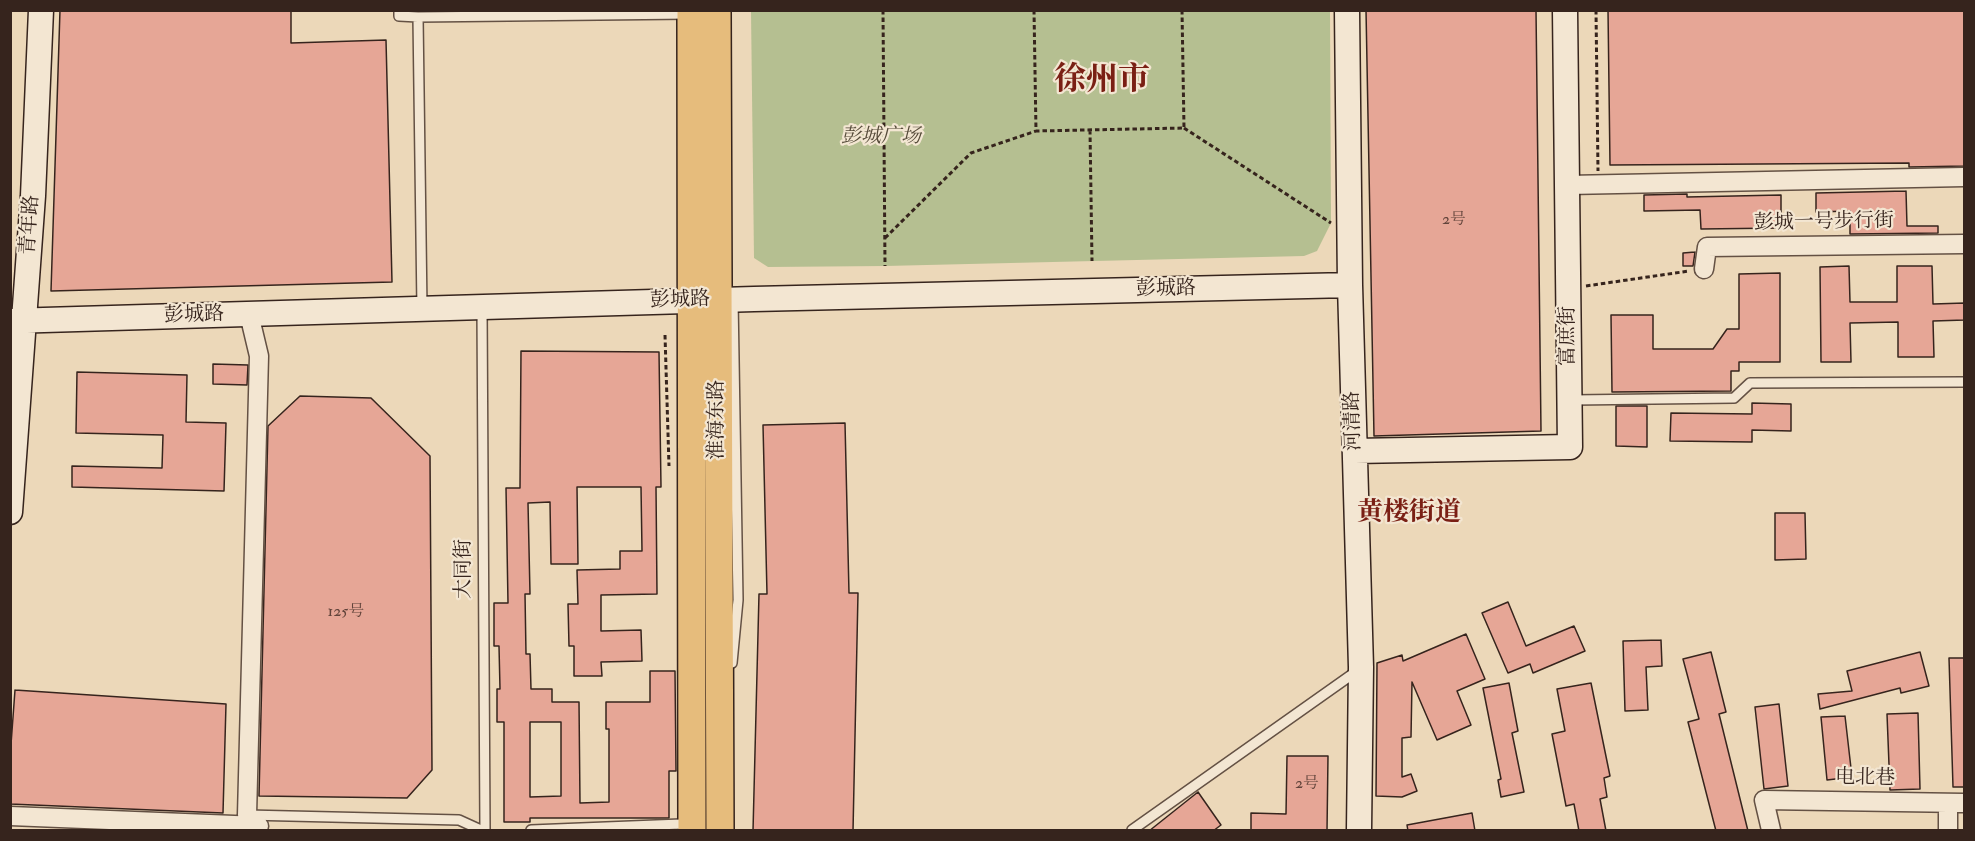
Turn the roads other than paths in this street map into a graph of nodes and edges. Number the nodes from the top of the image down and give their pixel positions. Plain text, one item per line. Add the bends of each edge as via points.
1 (41, 10) edge
2 (399, 10) edge
3 (717, 10) edge
4 (1347, 10) edge
5 (1565, 10) edge
6 (691, 12) edge
7 (418, 17) junction
8 (1965, 177) edge
9 (1568, 185) junction
10 (1965, 244) edge
11 (1704, 269) road end
12 (1350, 285) junction
13 (735, 299) junction
14 (691, 301) junction
15 (482, 307) junction
16 (422, 309) junction
17 (249, 314) junction
18 (17, 321) edge
19 (1965, 382) edge
20 (1573, 400) dead end
21 (1355, 451) junction
22 (10, 512) edge
23 (1361, 667) junction
24 (731, 669) dead end
25 (730, 681) dead end
26 (258, 796) dead end
27 (1956, 803) edge
28 (10, 816) edge
29 (256, 822) edge
30 (692, 830) edge
31 (483, 831) edge
32 (531, 831) edge
33 (720, 831) edge
34 (728, 831) edge
35 (1132, 831) edge
36 (1359, 831) edge
37 (1771, 831) edge
38 (1948, 831) edge

1 - 18 street, 青年路 via 33,196
2 - 7 lane via 399,16
3 - 13 main road, 淮海东路
4 - 12 street, 河清路
5 - 9 street, 富庶街
6 - 7 lane
6 - 14 main road, 淮海东路
7 - 16 lane
8 - 9 street
9 - 21 street, 富庶街 via 1570,447
10 - 11 street, 彭城一号步行街 via 1707,247
12 - 13 street, 彭城路
12 - 21 street, 河清路
13 - 14 street, 彭城路
13 - 24 lane via 738,600
13 - 33 main road, 淮海东路
14 - 15 street, 彭城路
14 - 30 main road, 淮海东路
15 - 16 street, 彭城路
15 - 31 lane, 大同街
16 - 17 street, 彭城路
17 - 18 street, 彭城路
17 - 29 street via 259,356
18 - 22 street, 青年路
19 - 20 lane via 1750,383 1734,398
21 - 23 street, 河清路
23 - 35 lane
23 - 36 street, 河清路
25 - 34 lane
26 - 29 street
27 - 37 street, 电北巷 via 1764,800
27 - 38 street
28 - 29 street
29 - 31 lane via 459,820
30 - 32 lane via 681,824

